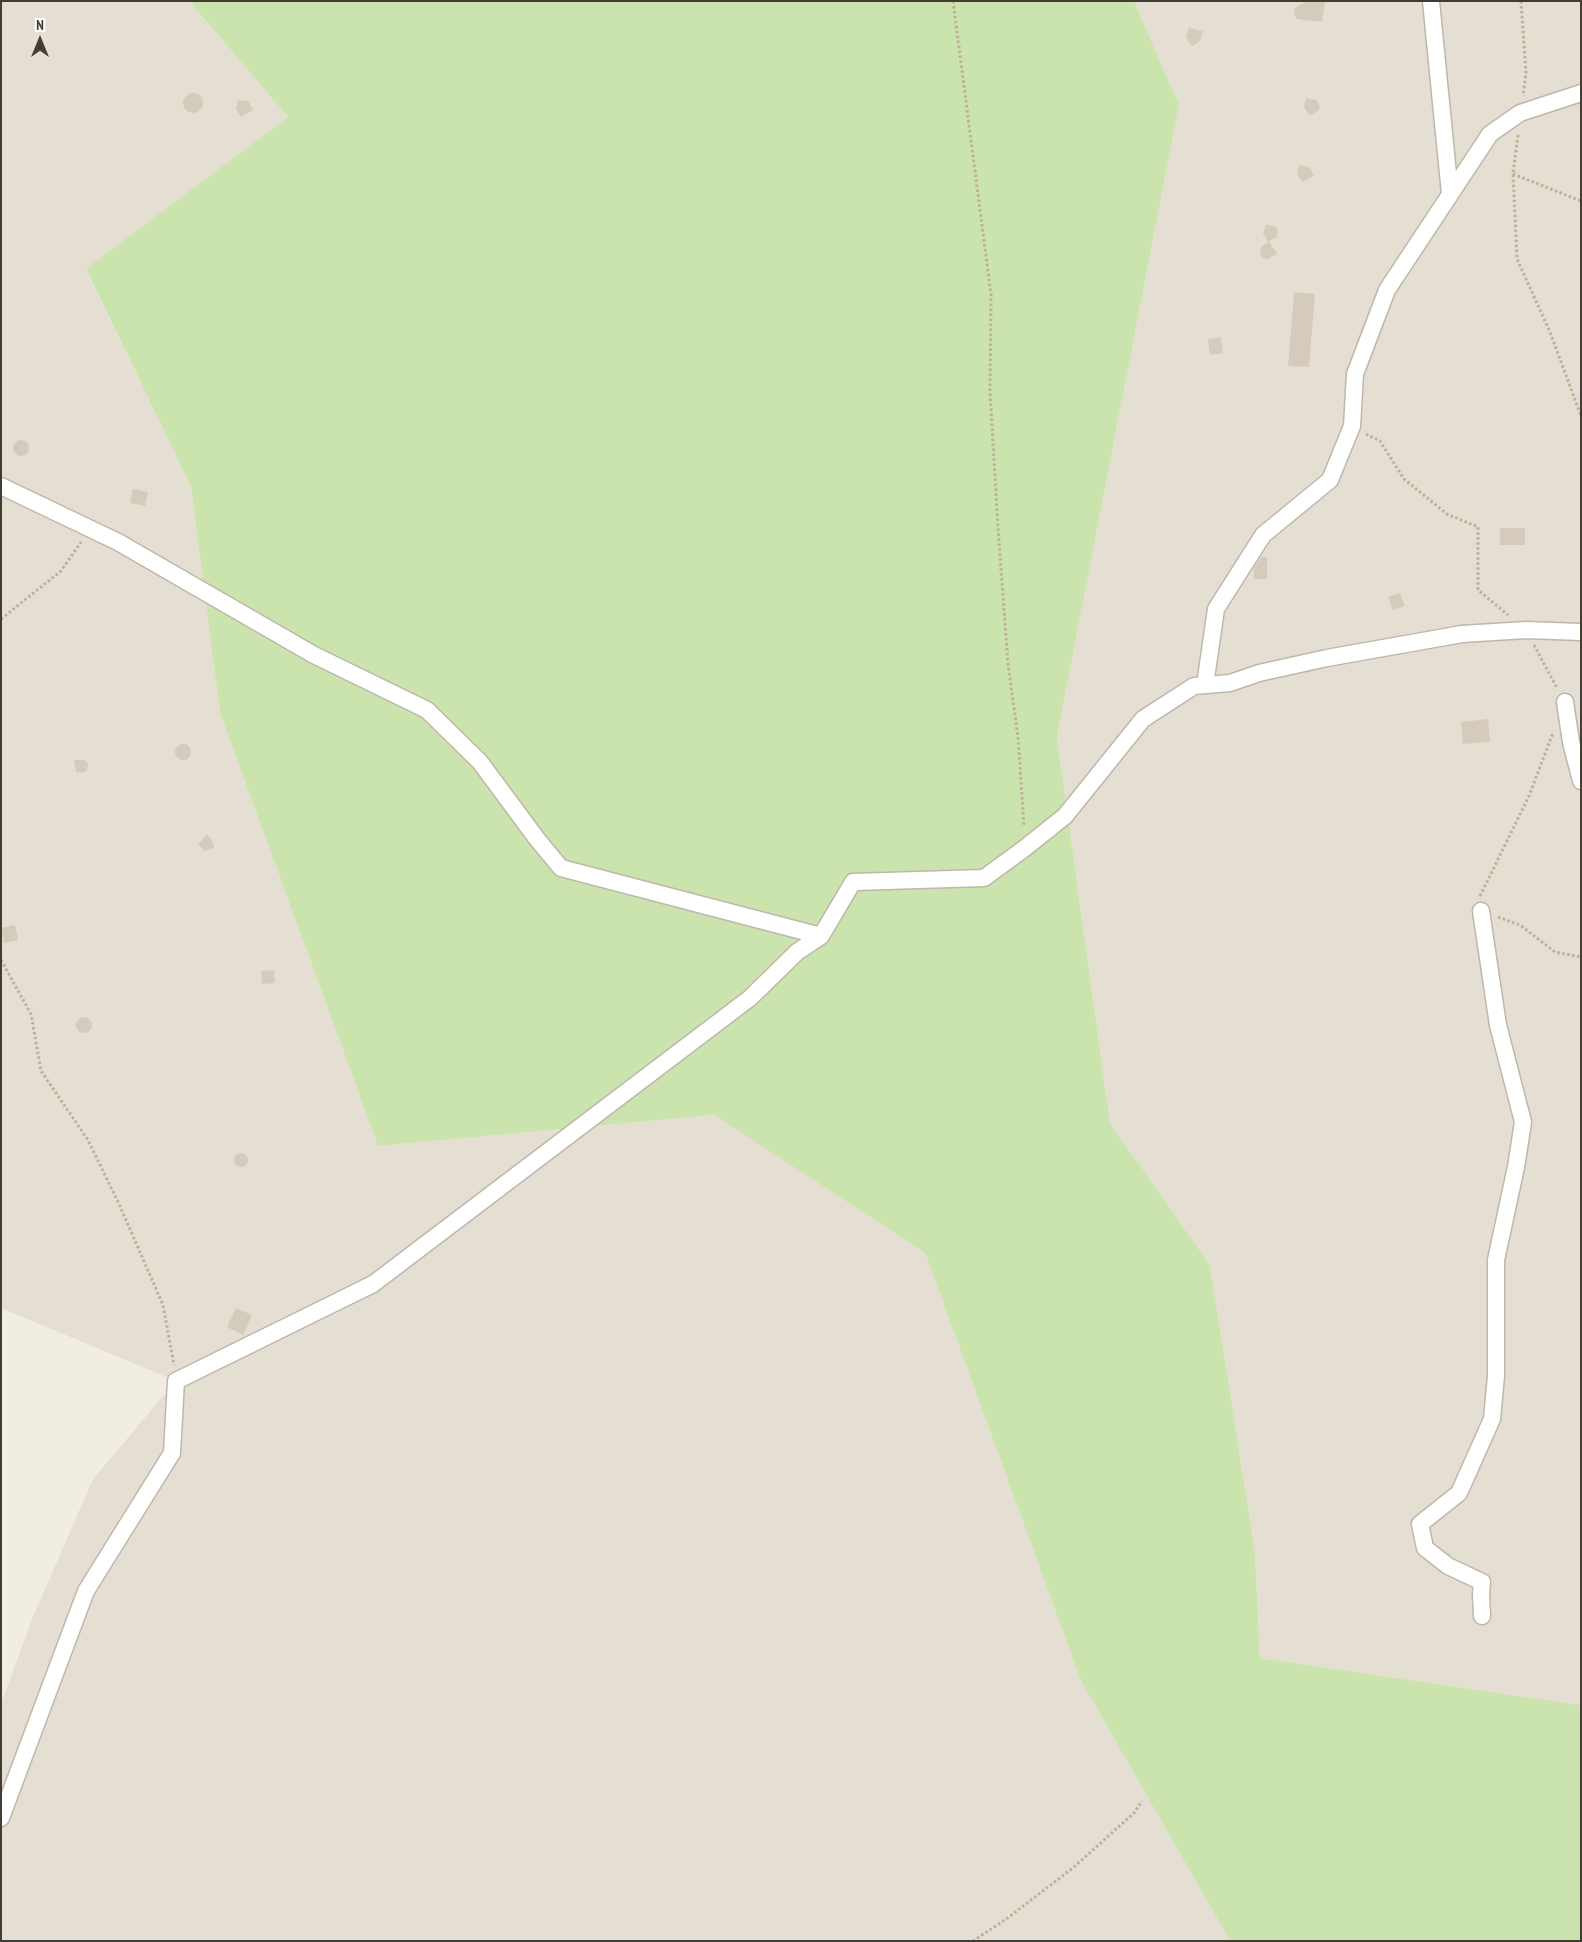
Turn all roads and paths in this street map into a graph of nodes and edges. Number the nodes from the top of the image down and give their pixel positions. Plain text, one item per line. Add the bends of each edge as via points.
1 (953, 1) edge
2 (1431, 1) edge
3 (1521, 1) edge
4 (1581, 94) edge
5 (1520, 113) junction
6 (1512, 174) junction
7 (1450, 194) junction
8 (1581, 202) edge
9 (1581, 416) edge
10 (1352, 426) junction
11 (1, 486) edge
12 (91, 529) junction
13 (1, 619) edge
14 (1526, 630) junction
15 (1581, 632) edge
16 (1205, 685) junction
17 (1565, 702) joint
18 (1554, 730) dead end
19 (1581, 781) edge
20 (1025, 848) junction
21 (1481, 911) junction
22 (821, 936) junction
23 (1581, 958) edge
24 (1, 960) edge
25 (176, 1381) junction
26 (1482, 1616) dead end
27 (1142, 1801) dead end
28 (1, 1818) edge
29 (973, 1941) edge

1 - 20 path via 991,296 990,392 998,528
2 - 7 street
3 - 5 path via 1526,73
4 - 5 street
5 - 6 path
5 - 7 street via 1490,134
6 - 8 path
6 - 9 path via 1517,259 1550,332
7 - 10 street via 1387,290 1355,374
10 - 14 path via 1380,441 1404,479 1447,514 1478,527 1478,590
10 - 16 street via 1330,480 1263,535 1216,609
11 - 12 street
12 - 13 path via 61,571
12 - 22 street via 314,655 427,710 480,762 561,868
14 - 15 street
14 - 16 street via 1462,634 1382,647 1259,673 1230,683
14 - 17 path
16 - 20 street via 1194,686 1143,719 1065,816
17 - 19 street
18 - 21 path via 1530,796 1478,899
20 - 22 street via 984,878 853,882
21 - 23 path via 1520,925 1555,952
21 - 26 street via 1498,1025 1523,1122 1496,1260 1496,1376 1492,1419 1459,1493 1420,1524 1425,1548 1448,1566 1482,1582
22 - 25 street via 796,952 750,998 373,1284
24 - 25 path via 31,1014 41,1071 88,1140 163,1305
25 - 28 street via 172,1453 86,1591
27 - 29 path via 1134,1813 1074,1867

